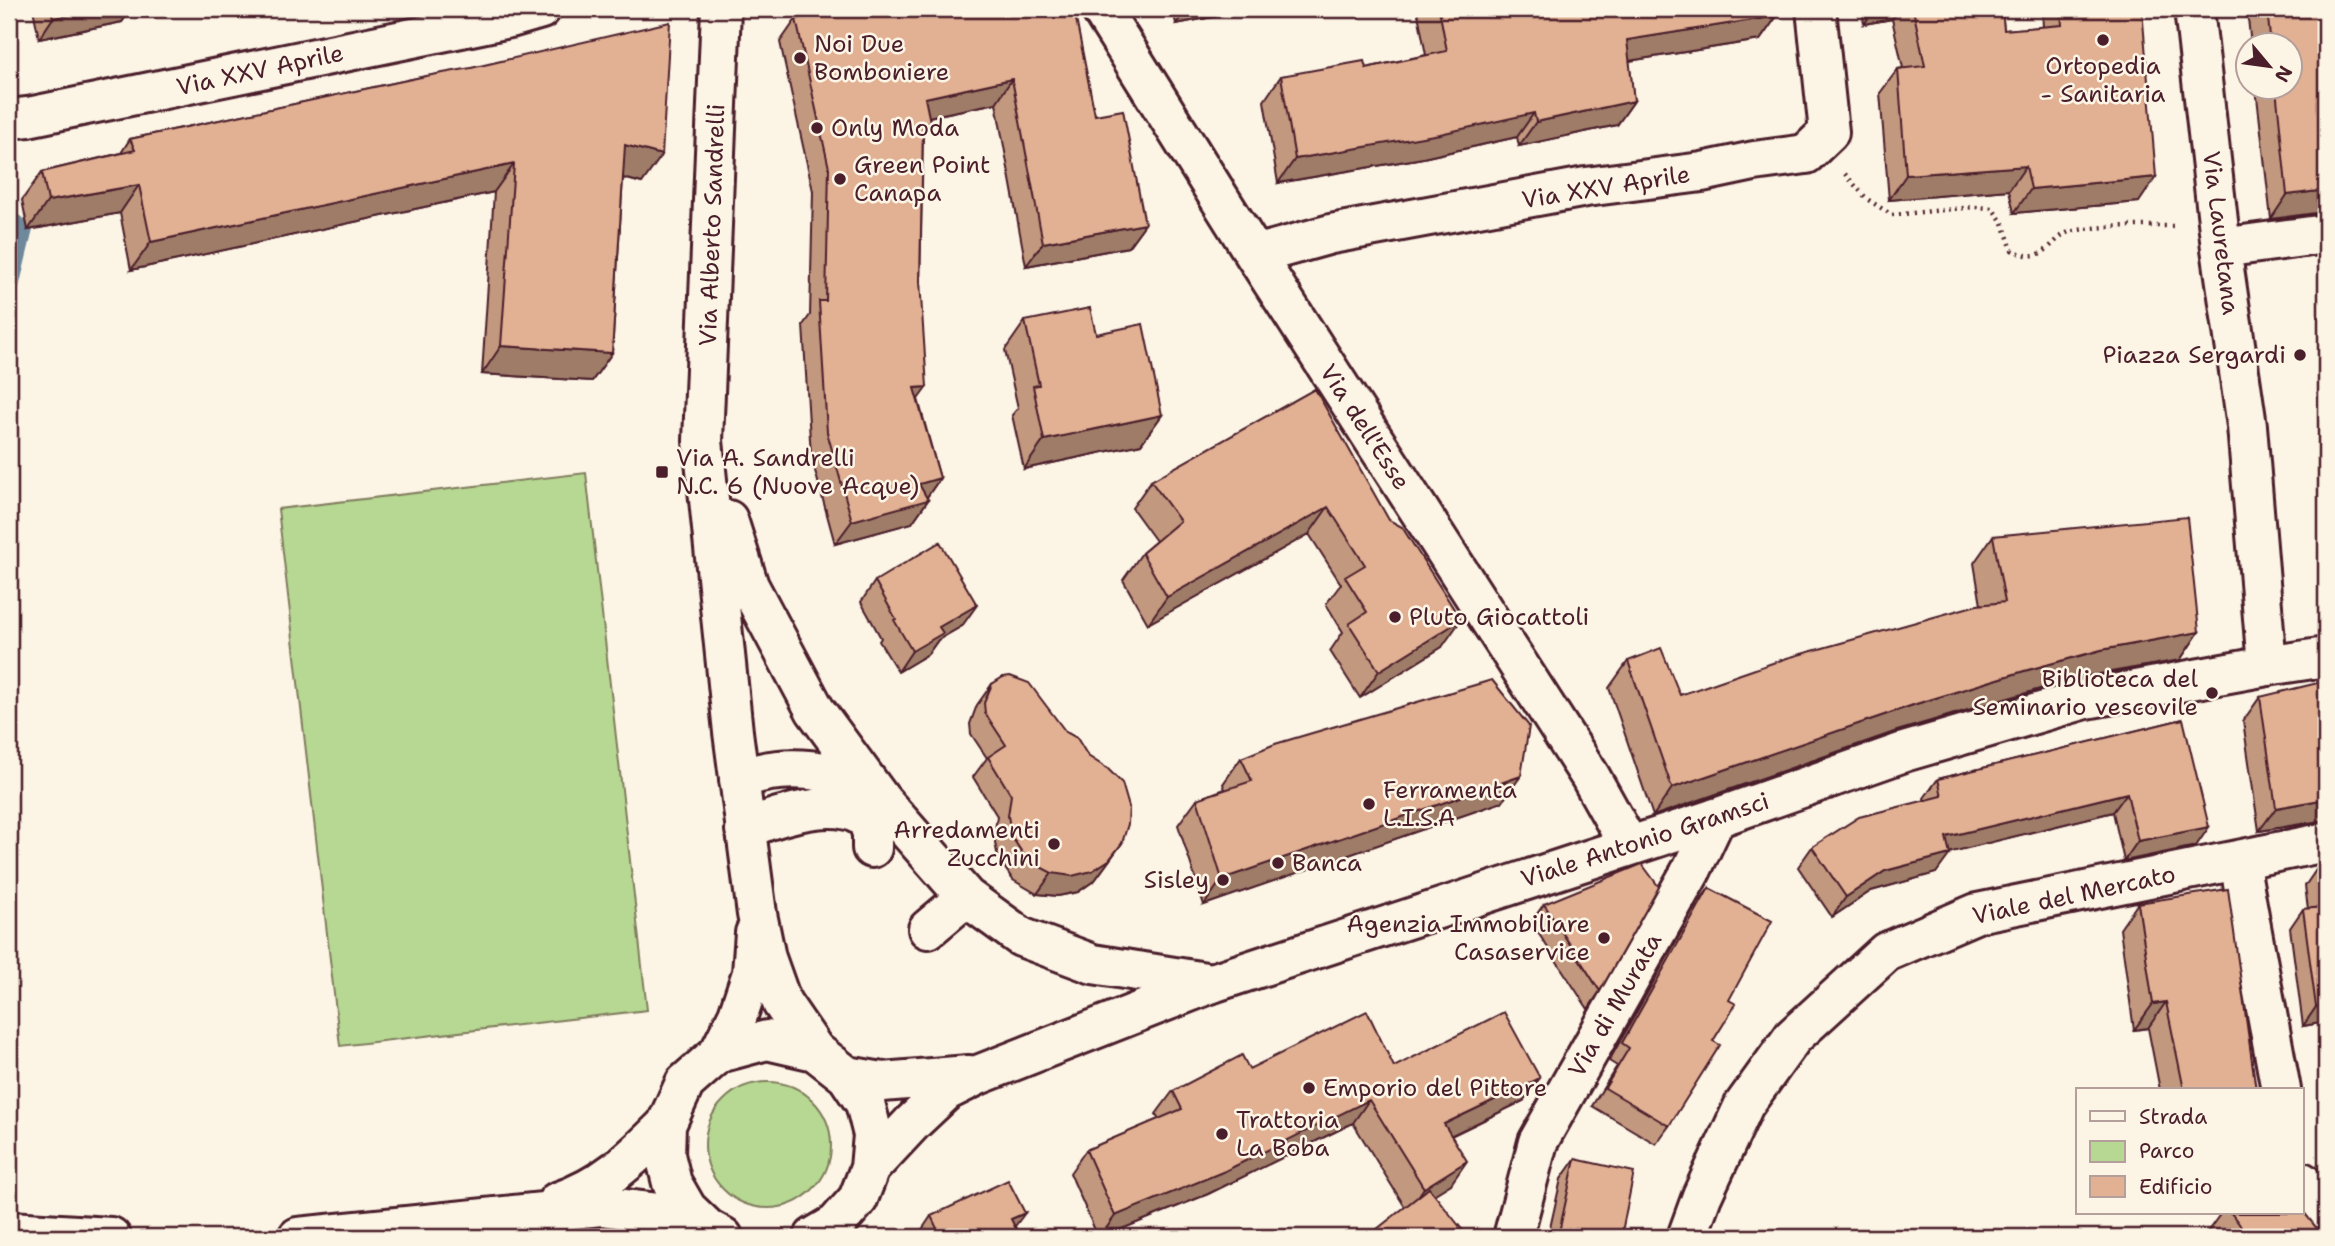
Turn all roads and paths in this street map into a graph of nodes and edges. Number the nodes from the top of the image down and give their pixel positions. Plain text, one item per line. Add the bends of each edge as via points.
1 (721, 9) edge
2 (1101, 9) edge
3 (1816, 9) edge
4 (2194, 9) edge
5 (519, 12) edge
6 (9, 119) edge
7 (1806, 154) junction
8 (2326, 234) edge
9 (2220, 237) junction
10 (1255, 256) junction
11 (704, 440) junction
12 (2326, 657) edge
13 (2267, 666) junction
14 (739, 780) junction
15 (869, 783) junction
16 (1716, 818) junction
17 (745, 830) junction
18 (2326, 842) edge
19 (1629, 846) junction
20 (872, 848) dead end
21 (2239, 861) junction
22 (966, 897) junction
23 (757, 914) junction
24 (928, 929) dead end
25 (1212, 983) junction
26 (815, 1051) junction
27 (719, 1053) junction
28 (978, 1074) junction
29 (848, 1076) junction
30 (2281, 1088) edge
31 (666, 1125) junction
32 (870, 1168) junction
33 (2304, 1186) edge
34 (512, 1217) junction
35 (2326, 1227) edge
36 (9, 1231) edge
37 (716, 1233) edge
38 (826, 1233) edge
39 (111, 1237) edge
40 (298, 1237) edge
41 (1513, 1237) edge
42 (1687, 1237) edge

1 - 11 street, Via Alberto Sandrelli
2 - 10 street, Via dell'Esse
3 - 7 street via 1829,132
4 - 9 street, Via Lauretana
5 - 6 street, Via XXV Aprile
7 - 9 path via 1825,153 1842,160 1846,177 1867,199 1892,215 1992,208 2012,250 2023,256 2046,251 2070,231 2163,226
7 - 10 street, Via XXV Aprile via 1586,187 1331,234
8 - 9 street
9 - 13 street, Via Lauretana via 2247,426
10 - 19 street, Via dell'Esse via 1590,776
11 - 14 street, Via Alberto Sandrelli
11 - 15 street, Via Alberto Sandrelli via 749,586 815,710
12 - 13 street, Viale Antonio Gramsci
13 - 16 street, Viale Antonio Gramsci via 2085,699 1904,752
14 - 15 street via 766,771 812,770
14 - 17 street, Via Alberto Sandrelli
15 - 22 street, Via Alberto Sandrelli
16 - 19 street, Viale Antonio Gramsci
16 - 41 street, Via di Murata via 1692,869 1538,1142
17 - 20 street via 794,812 848,810 867,819
17 - 23 street, Via Alberto Sandrelli
18 - 21 street, Viale del Mercato
19 - 25 street, Viale Antonio Gramsci
21 - 30 street
21 - 42 street, Viale del Mercato via 1976,914 1886,952 1793,1037 1744,1105
22 - 24 street
22 - 25 street, Via Alberto Sandrelli via 1021,937 1093,964
23 - 26 street, Via Alberto Sandrelli via 782,1003
23 - 27 street, Via Alberto Sandrelli via 752,973
25 - 28 street, Viale Antonio Gramsci
26 - 27 street, Viale Antonio Gramsci via 767,1040
26 - 29 street, Viale Antonio Gramsci
27 - 31 street, Viale Antonio Gramsci via 685,1083
28 - 29 street, Viale Antonio Gramsci via 882,1082
28 - 32 street, Viale Antonio Gramsci via 947,1091
29 - 32 street, Viale Antonio Gramsci via 865,1103 873,1135
31 - 34 street, Viale Antonio Gramsci via 622,1168 579,1195
31 - 37 street, Viale Antonio Gramsci via 665,1155 672,1183 687,1209
32 - 38 street, Viale Antonio Gramsci via 858,1199
33 - 35 street
34 - 37 street, Viale Antonio Gramsci via 601,1206 659,1213
34 - 40 street, Viale Antonio Gramsci
36 - 39 street

